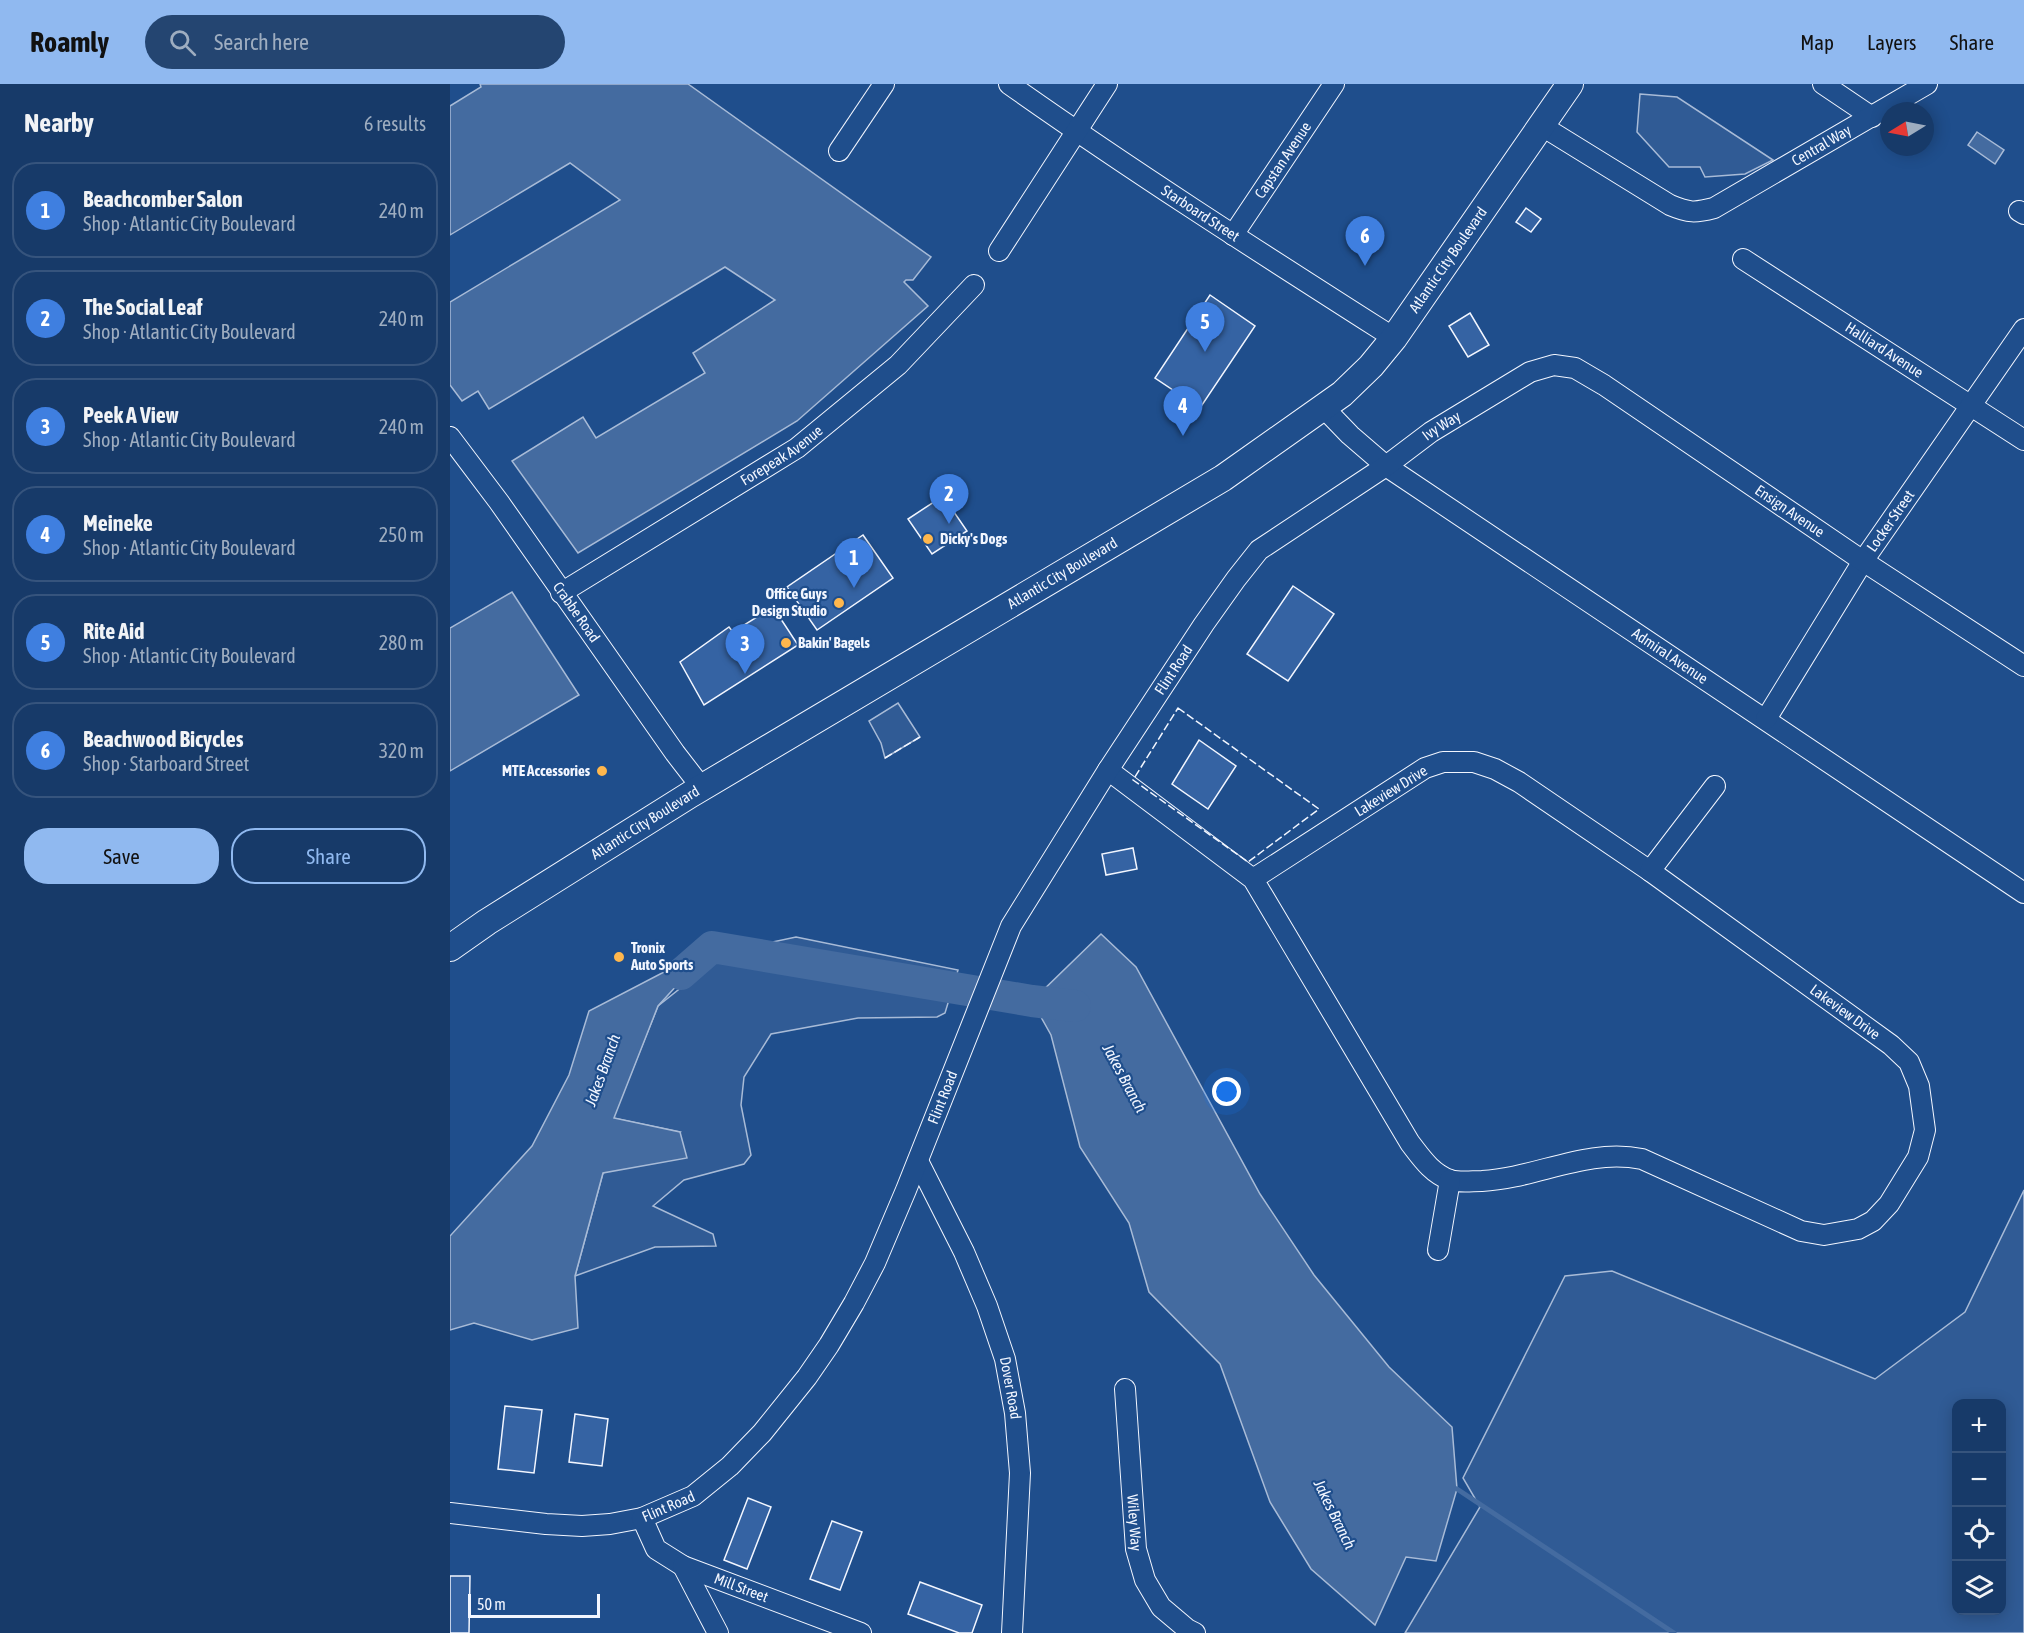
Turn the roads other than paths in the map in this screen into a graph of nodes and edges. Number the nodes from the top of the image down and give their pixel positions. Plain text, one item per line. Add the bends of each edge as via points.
1 (884, 84) edge
2 (1009, 84) edge
3 (1107, 84) edge
4 (1334, 84) edge
5 (1570, 84) edge
6 (1823, 84) edge
7 (1927, 84) edge
8 (1872, 117) junction
9 (1542, 126) junction
10 (1076, 131) junction
11 (839, 151) dead end
12 (1233, 235) junction
13 (999, 251) dead end
14 (1743, 259) dead end
15 (974, 285) dead end
16 (2024, 329) edge
17 (1394, 338) junction
18 (1554, 364) joint
19 (1323, 407) junction
20 (1972, 407) junction
21 (450, 436) edge
22 (2024, 440) edge
23 (1386, 466) junction
24 (1336, 499) joint
25 (1863, 561) junction
26 (561, 593) junction
27 (2024, 666) edge
28 (1766, 719) junction
29 (1108, 770) junction
30 (1715, 786) dead end
31 (702, 788) junction
32 (1650, 871) junction
33 (1253, 879) junction
34 (2024, 893) edge
35 (450, 948) edge
36 (918, 1161) junction
37 (1450, 1180) junction
38 (1438, 1250) dead end
39 (1125, 1389) dead end
40 (450, 1513) edge
41 (642, 1518) junction
42 (683, 1566) junction
43 (718, 1633) edge
44 (861, 1633) edge
45 (1012, 1633) edge
46 (1195, 1633) edge

1 - 11 street
2 - 10 street, Starboard Street
3 - 10 street
4 - 12 street, Capstan Avenue
5 - 9 main road, Atlantic City Boulevard
6 - 8 street
7 - 8 street, Central Way
8 - 9 street, Central Way via 1714,208 1696,213 1670,205
9 - 17 main road, Atlantic City Boulevard
10 - 12 street, Starboard Street
10 - 13 street
12 - 17 street, Starboard Street
14 - 20 street, Halliard Avenue
15 - 26 street, Forepeak Avenue via 898,365 797,448
16 - 20 street, Locker Street
17 - 19 main road, Atlantic City Boulevard via 1371,366
18 - 23 street, Ivy Way via 1530,372 1431,432
18 - 25 street, Ensign Avenue via 1575,368 1604,385
19 - 23 street, Admiral Avenue
19 - 31 main road, Atlantic City Boulevard via 1223,478
20 - 22 street, Halliard Avenue
20 - 25 street, Locker Street
21 - 26 street, Crabbe Road
23 - 24 street, Ivy Way
23 - 28 street, Admiral Avenue
24 - 29 street, Flint Road via 1259,550 1204,624
25 - 27 street, Ensign Avenue
25 - 28 street, Locker Street
26 - 31 street, Crabbe Road
28 - 34 street, Admiral Avenue
29 - 33 street
29 - 36 street, Flint Road via 1011,927
30 - 32 street
31 - 35 main road, Atlantic City Boulevard
32 - 33 street, Lakeview Drive via 1511,777 1474,762 1443,762 1425,768
32 - 37 street, Lakeview Drive via 1910,1062 1919,1086 1925,1130 1918,1156 1889,1204 1873,1221 1858,1229 1824,1235 1801,1231 1630,1156 1597,1156 1505,1179
33 - 37 street via 1410,1143 1431,1169
36 - 41 street, Flint Road via 875,1263 807,1377 730,1466 693,1496
36 - 45 street, Dover Road via 987,1306 1005,1359 1016,1413 1020,1473
37 - 38 street
39 - 46 street, Wiley Way via 1136,1549 1145,1581 1161,1607
40 - 41 street, Flint Road via 582,1526
41 - 42 street, Mill Street via 656,1549
42 - 43 street
42 - 44 street, Mill Street

